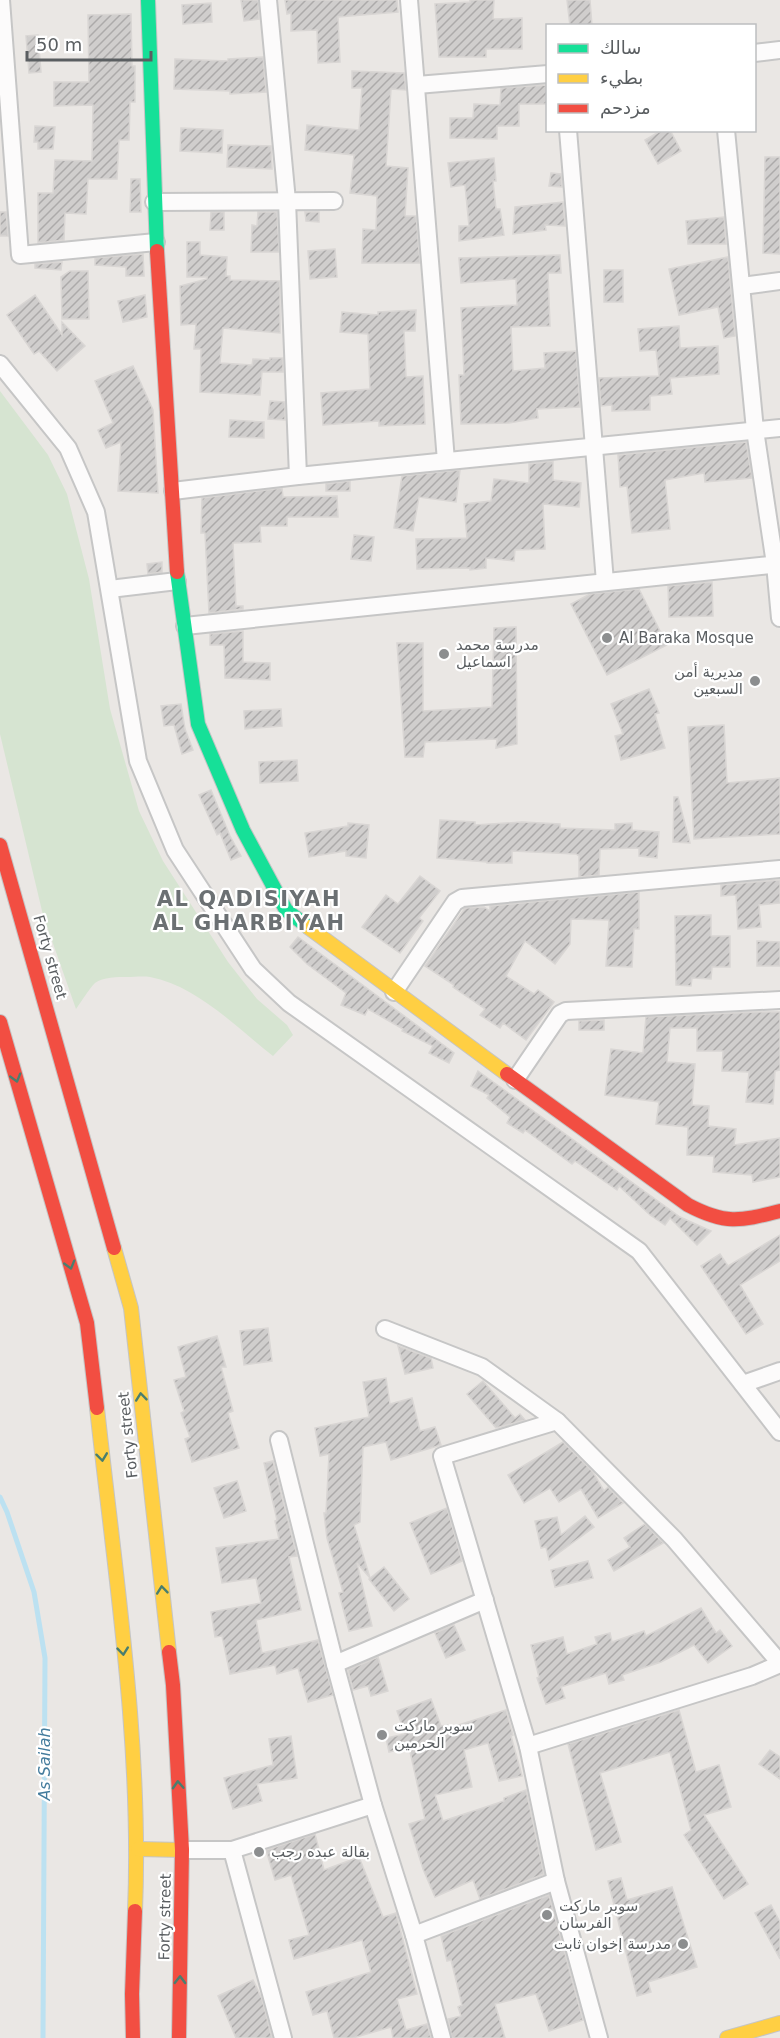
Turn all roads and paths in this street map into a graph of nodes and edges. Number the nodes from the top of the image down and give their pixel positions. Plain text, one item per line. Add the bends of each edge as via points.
1 (1, 0) edge
2 (148, 0) edge
3 (268, 0) edge
4 (409, 0) edge
5 (780, 50) edge
6 (756, 53) edge
7 (546, 74) edge
8 (417, 85) junction
9 (568, 132) edge
10 (726, 132) edge
11 (287, 201) junction
12 (334, 201) dead end
13 (154, 202) junction
14 (156, 242) junction
15 (780, 281) edge
16 (742, 286) junction
17 (0, 364) edge
18 (780, 428) edge
19 (755, 430) junction
20 (595, 446) junction
21 (446, 461) junction
22 (298, 476) junction
23 (173, 491) junction
24 (778, 564) edge
25 (177, 581) junction
26 (605, 582) junction
27 (110, 589) junction
28 (780, 618) edge
29 (185, 626) junction
30 (0, 845) edge
31 (780, 869) edge
32 (394, 992) junction
33 (780, 1000) edge
34 (0, 1022) edge
35 (515, 1080) junction
36 (780, 1211) edge
37 (385, 1329) dead end
38 (780, 1371) edge
39 (743, 1384) junction
40 (557, 1421) junction
41 (780, 1432) edge
42 (279, 1440) dead end
43 (485, 1600) junction
44 (335, 1664) junction
45 (780, 1664) edge
46 (528, 1746) junction
47 (373, 1805) junction
48 (138, 1850) junction
49 (182, 1850) junction
50 (232, 1850) junction
51 (556, 1881) junction
52 (414, 1935) junction
53 (780, 2023) edge
54 (133, 2038) edge
55 (179, 2038) edge
56 (283, 2038) edge
57 (442, 2038) edge
58 (599, 2038) edge
59 (727, 2038) edge

1 - 14 street via 20,255
2 - 13 main road
3 - 11 street
4 - 8 street
5 - 6 street
7 - 8 street
8 - 21 street
9 - 20 street
10 - 16 street
11 - 12 street
11 - 13 street
11 - 22 street
13 - 14 main road
14 - 23 main road
15 - 16 street
16 - 19 street
17 - 27 street via 68,448 96,512
18 - 19 street
19 - 20 street
19 - 24 street
20 - 21 street
20 - 26 street
21 - 22 street
22 - 23 street
23 - 25 main road
24 - 26 street
24 - 28 street
25 - 27 street
25 - 29 main road
26 - 29 street
27 - 39 street via 138,761 175,850 253,969 289,1003 639,1251
29 - 32 main road via 198,724 243,830 286,910
49 -> 30 main road, Forty street via 173,1685 132,1308
31 - 32 street via 462,898 455,902
32 - 35 main road
33 - 35 street via 566,1011 560,1014
34 -> 48 main road, Forty street via 87,1323 128,1690
35 - 36 main road via 711,1218 735,1221
37 - 40 street via 482,1367
38 - 39 street
39 - 41 street
40 - 43 street via 442,1456
40 - 45 street via 674,1539
42 - 44 street
43 - 44 street
43 - 46 street
44 - 47 street
45 - 46 street
46 - 51 street
47 - 50 street
47 - 52 street
48 - 49 main road
48 - 54 main road, Forty street
49 - 50 street
55 -> 49 main road, Forty street
50 - 56 street
51 - 52 street
51 - 58 street
52 - 57 street
53 - 59 main road

